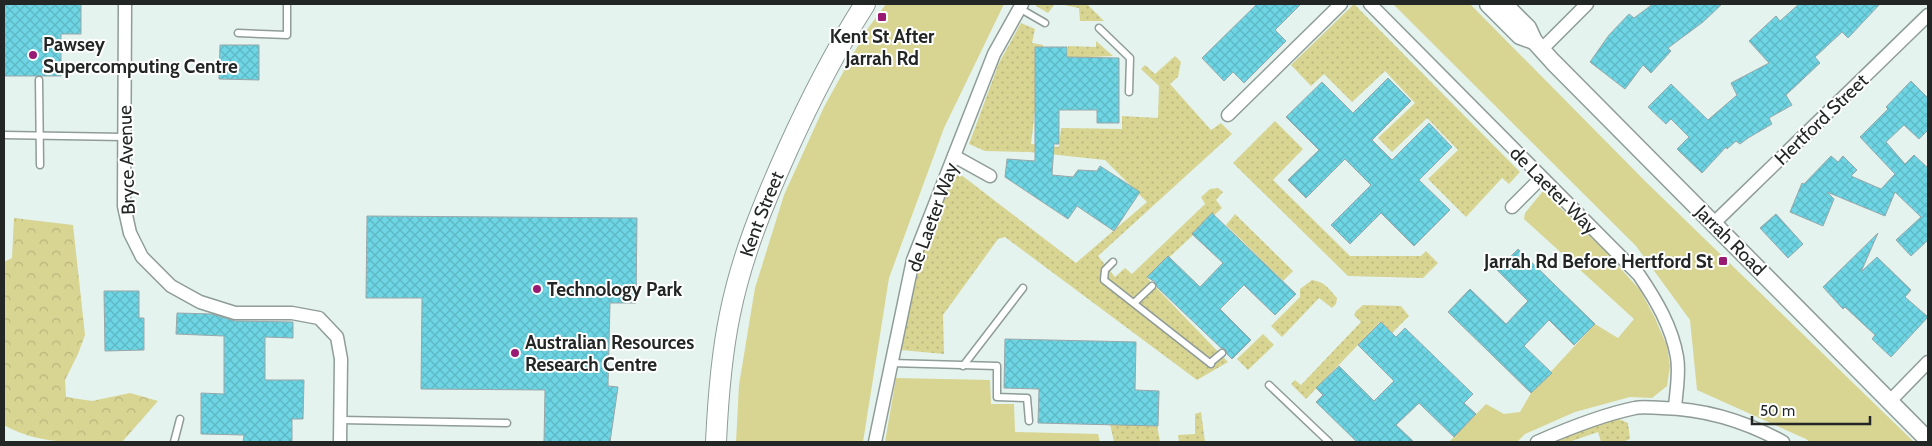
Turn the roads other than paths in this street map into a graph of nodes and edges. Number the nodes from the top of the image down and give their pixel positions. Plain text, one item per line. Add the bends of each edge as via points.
1 (125, 4) edge
2 (287, 4) edge
3 (865, 4) edge
4 (1341, 4) edge
5 (1370, 4) edge
6 (1488, 4) edge
7 (1504, 4) edge
8 (1587, 4) edge
9 (1021, 6) edge
10 (1928, 15) edge
11 (1045, 23) dead end
12 (1099, 28) dead end
13 (238, 33) dead end
14 (1538, 45) junction
15 (39, 80) dead end
16 (1129, 92) dead end
17 (1228, 115) dead end
18 (4, 135) edge
19 (39, 135) junction
20 (124, 137) junction
21 (954, 156) junction
22 (40, 165) dead end
23 (990, 176) dead end
24 (1541, 178) junction
25 (1512, 207) dead end
26 (1714, 223) junction
27 (1113, 262) dead end
28 (1152, 286) dead end
29 (1023, 288) dead end
30 (1134, 303) junction
31 (1222, 353) dead end
32 (1928, 362) edge
33 (892, 363) junction
34 (963, 366) junction
35 (1269, 385) dead end
36 (1890, 401) junction
37 (1675, 408) junction
38 (180, 418) dead end
39 (340, 420) junction
40 (1029, 421) dead end
41 (507, 423) dead end
42 (1928, 440) edge
43 (174, 442) edge
44 (340, 442) edge
45 (716, 442) edge
46 (875, 442) edge
47 (1329, 442) edge
48 (1537, 442) edge
49 (1783, 442) edge

1 - 20 street, Bryce Avenue
2 - 13 lane via 287,35
3 - 45 main road, Kent Street via 808,105 755,225 730,314 721,372
4 - 17 street
5 - 24 street, de Laeter Way
6 - 14 street, Jarrah Road via 1520,36
7 - 14 street, Jarrah Road via 1528,28
8 - 14 street
9 - 11 lane
9 - 21 street, de Laeter Way via 994,54
10 - 26 street, Hertford Street
12 - 16 lane via 1130,58
14 - 26 street, Jarrah Road
15 - 19 lane
18 - 19 lane
19 - 20 lane
19 - 22 lane
20 - 39 street, Bryce Avenue via 124,206 130,233 142,257 171,286 200,302 235,313 292,313 319,318 336,337 341,359
21 - 23 street
21 - 33 street, de Laeter Way via 913,260
24 - 25 street
24 - 37 street, de Laeter Way via 1639,276 1654,298 1667,322 1677,358
26 - 36 street, Jarrah Road
27 - 30 lane via 1105,270 1104,280
28 - 30 lane
29 - 34 lane
30 - 31 lane via 1210,364
32 - 36 street
33 - 34 lane
33 - 46 street, de Laeter Way
34 - 40 lane via 997,366 997,397 1028,398
35 - 47 lane
36 - 42 street, Jarrah Road
37 - 48 street via 1637,408 1577,424
37 - 49 street via 1734,420
38 - 43 lane
39 - 41 lane
39 - 44 street, Bryce Avenue

